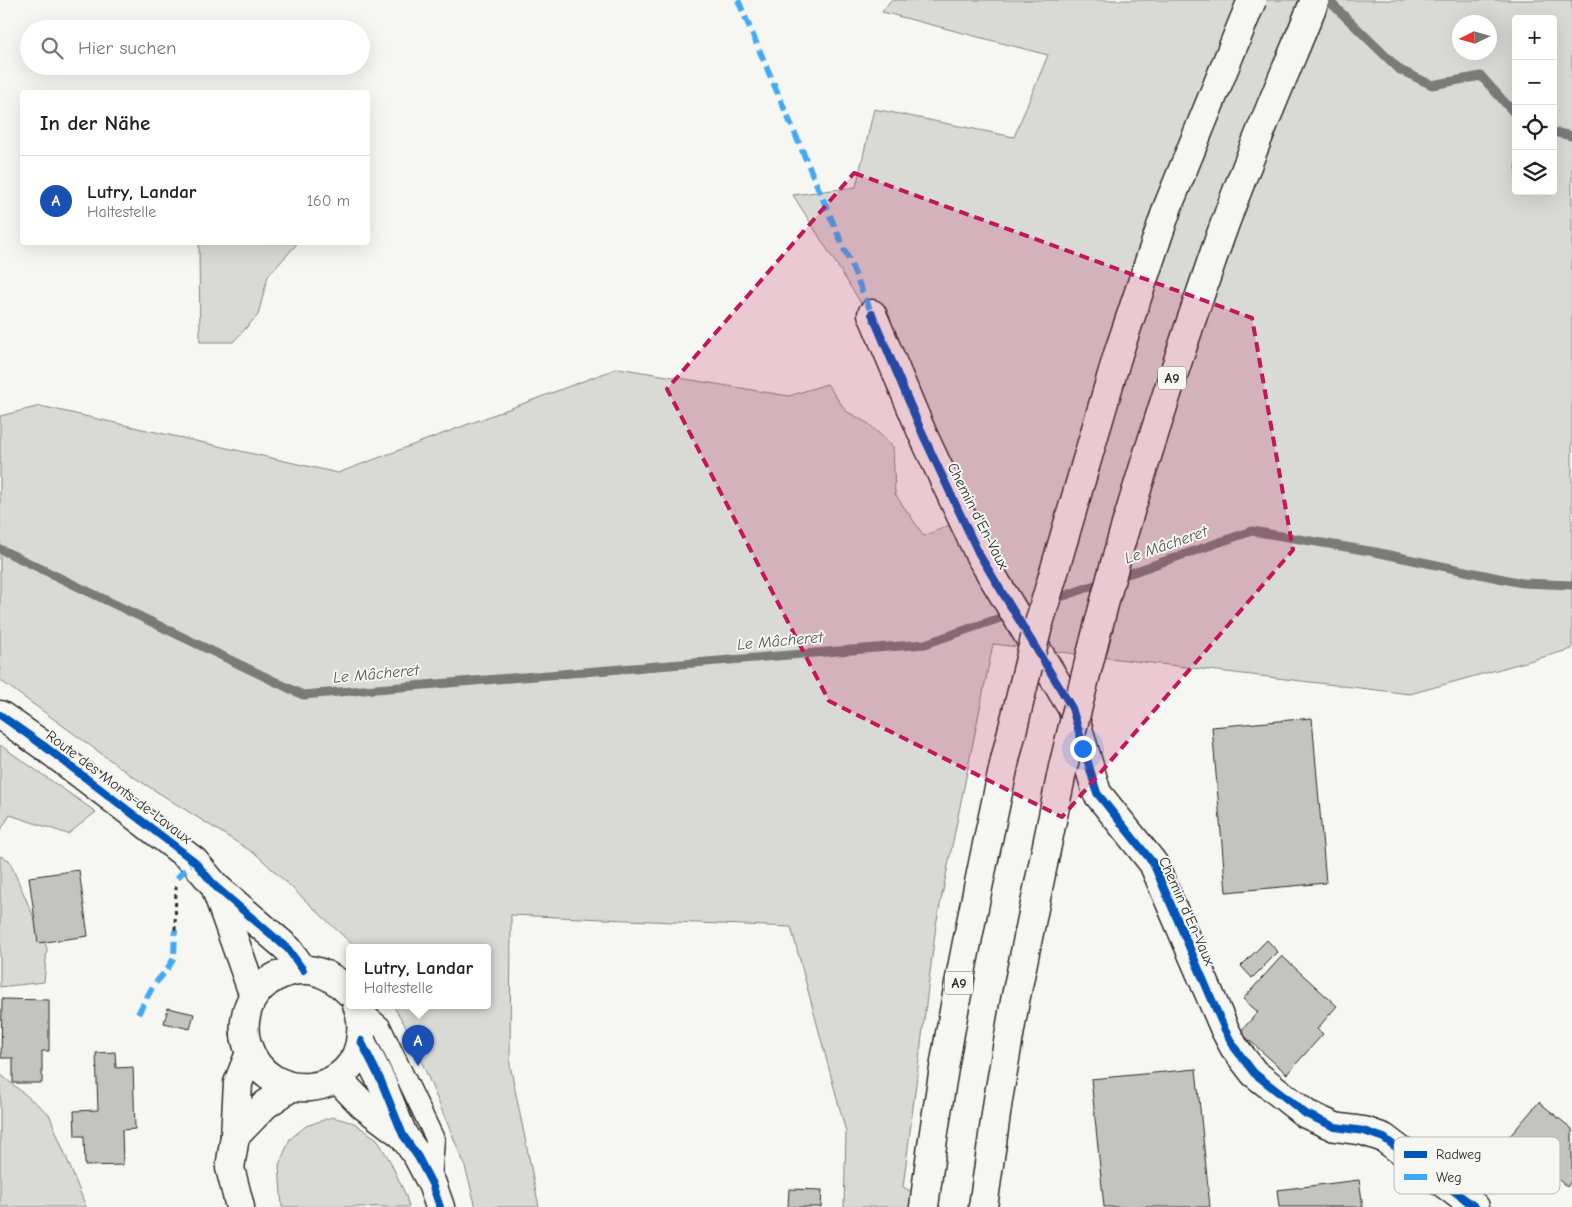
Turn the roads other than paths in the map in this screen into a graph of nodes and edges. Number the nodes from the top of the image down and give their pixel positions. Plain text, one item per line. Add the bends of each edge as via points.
1 (1252, 0) edge
2 (1315, 0) edge
3 (872, 314) dead end
4 (0, 715) edge
5 (216, 887) junction
6 (303, 970) junction
7 (346, 991) edge
8 (254, 996) junction
9 (357, 1009) edge
10 (363, 1009) edge
11 (361, 1041) junction
12 (250, 1053) junction
13 (337, 1078) junction
14 (291, 1087) junction
15 (402, 1135) junction
16 (235, 1136) junction
17 (1394, 1146) edge
18 (1458, 1194) edge
19 (436, 1196) edge
20 (240, 1207) edge
21 (924, 1207) edge
22 (983, 1207) edge
23 (1475, 1207) edge

1 - 21 main road, A9, bridge via 1168,206 1115,363 1037,630 976,891 952,1021
2 - 22 main road, A9, bridge via 1214,254 1168,390 1091,652 1036,892 1010,1028
3 - 17 main road, Chemin d'En-Vaux via 978,554 1072,708 1096,793 1153,863 1234,1047 1254,1073 1306,1114 1335,1127 1364,1130
4 - 5 main road, Route des Monts-de-Lavaux via 194,861
5 - 6 main road via 288,949
5 - 8 main road
6 - 7 main road via 320,972 336,980
6 - 8 main road via 284,973 268,982
8 - 12 main road via 244,1024
9 - 11 main road via 362,1024
10 - 19 lane via 381,1026 435,1139
11 - 13 main road via 348,1068
11 - 15 main road
12 - 14 main road via 260,1069
12 - 16 main road via 238,1083
13 - 14 main road via 323,1085
13 - 15 main road via 363,1105
14 - 16 main road via 265,1105
15 - 19 main road via 418,1157
16 - 20 main road via 230,1168
18 - 23 main road, Chemin d'En-Vaux

